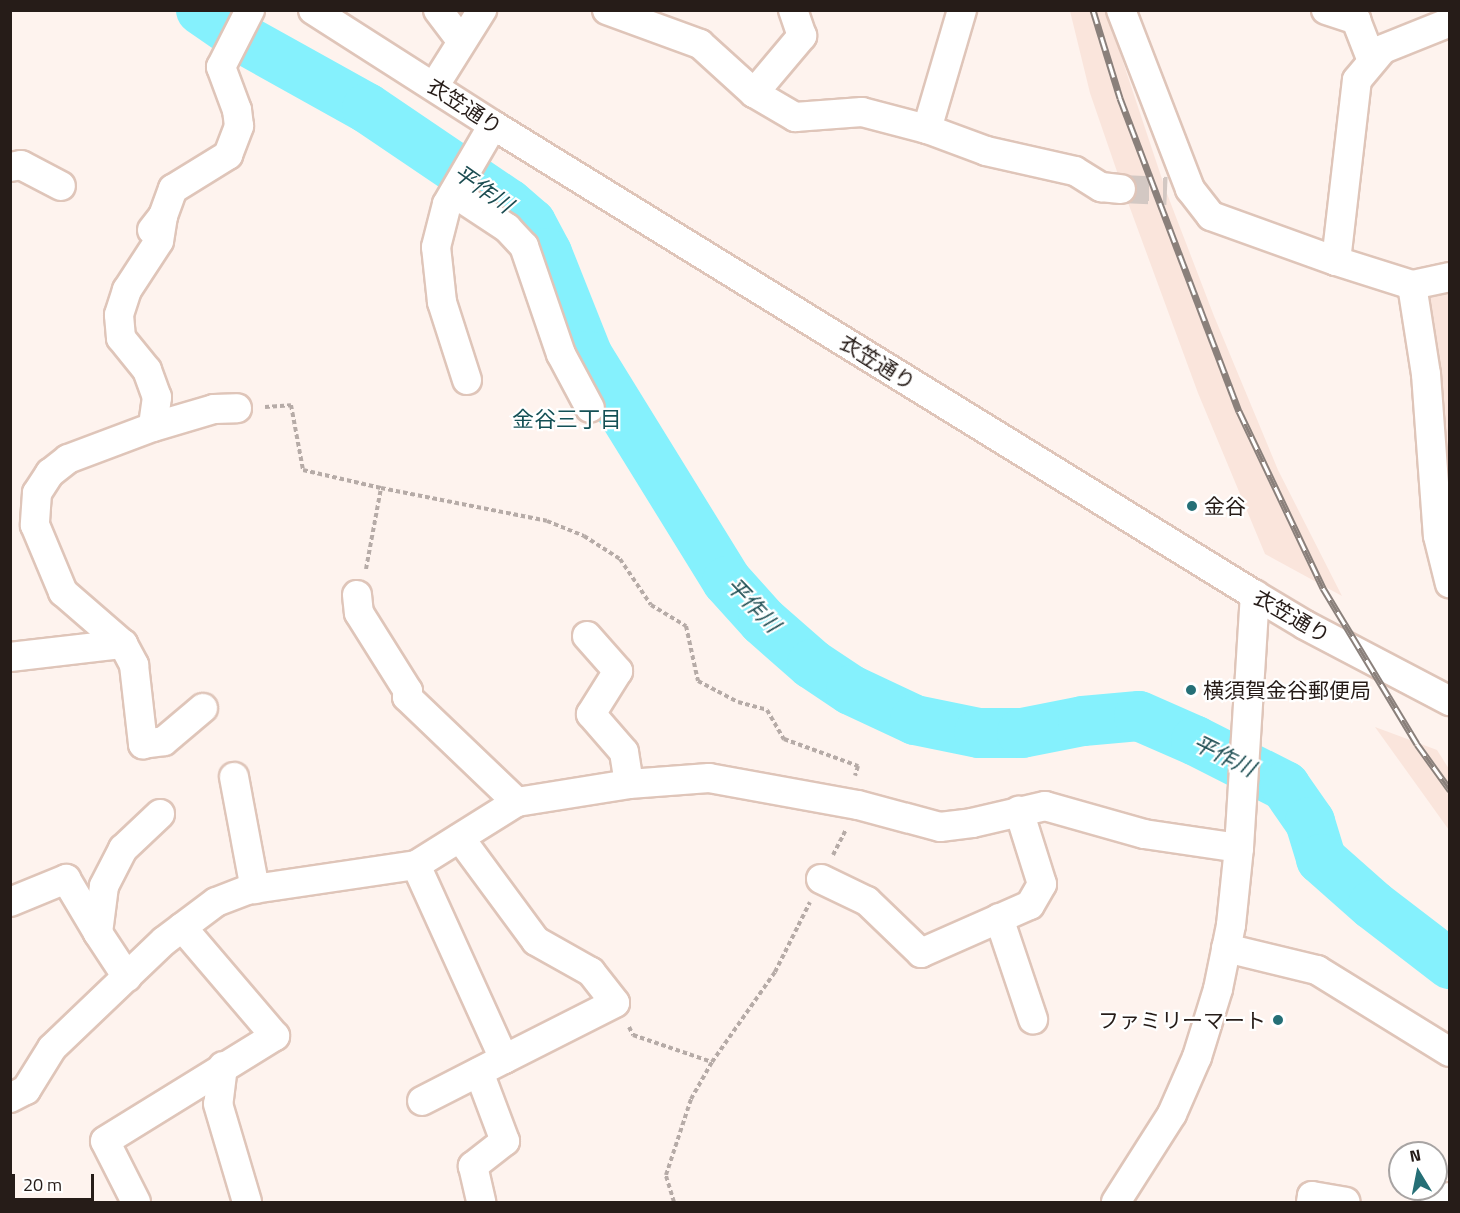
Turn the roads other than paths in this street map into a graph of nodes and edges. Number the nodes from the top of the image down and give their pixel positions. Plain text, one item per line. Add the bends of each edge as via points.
1 (250, 10) edge
2 (313, 10) edge
3 (438, 10) edge
4 (482, 10) edge
5 (607, 10) edge
6 (794, 10) edge
7 (962, 10) edge
8 (1121, 10) edge
9 (1326, 10) edge
10 (1449, 22) edge
11 (461, 41) junction
12 (1372, 61) junction
13 (435, 85) junction
14 (754, 93) junction
15 (493, 125) junction
16 (927, 129) junction
17 (10, 168) edge
18 (61, 186) dead end
19 (1121, 189) tunnel mouth
20 (454, 193) junction
21 (163, 216) junction
22 (1336, 261) junction
23 (120, 272) dead end
24 (1449, 277) edge
25 (1412, 285) junction
26 (467, 380) dead end
27 (237, 408) road end
28 (590, 408) dead end
29 (153, 427) junction
30 (23, 500) edge
31 (1449, 584) edge
32 (357, 595) road end
33 (1255, 596) junction
34 (587, 636) dead end
35 (123, 644) junction
36 (10, 657) edge
37 (1449, 701) edge
38 (203, 708) dead end
39 (234, 777) dead end
40 (629, 784) junction
41 (517, 802) junction
42 (1019, 811) junction
43 (160, 814) dead end
44 (460, 838) junction
45 (1239, 848) junction
46 (416, 865) junction
47 (821, 879) road end
48 (255, 890) junction
49 (11, 899) edge
50 (999, 918) junction
51 (182, 927) junction
52 (98, 933) junction
53 (1226, 948) junction
54 (127, 977) junction
55 (1033, 1019) dead end
56 (1449, 1052) edge
57 (504, 1059) junction
58 (223, 1066) junction
59 (479, 1072) junction
60 (10, 1098) edge
61 (422, 1101) dead end
62 (1449, 1197) edge
63 (136, 1203) edge
64 (247, 1203) edge
65 (481, 1203) edge
66 (1116, 1203) edge
67 (1311, 1203) edge
68 (1345, 1203) edge
69 (1430, 1203) edge

1 - 21 street via 221,67 239,126 228,155 173,189
2 - 13 street, 衣笠通り
3 - 11 street
4 - 11 street
5 - 14 street via 700,44
6 - 14 street via 802,36
7 - 16 street
8 - 22 street via 1179,190 1211,216
9 - 12 street via 1356,20
10 - 12 street via 1383,49
11 - 13 street
12 - 22 street via 1358,80
13 - 15 street, 衣笠通り
14 - 16 street via 795,117 862,112
15 - 20 street
15 - 33 street, 衣笠通り
16 - 19 street via 986,151 1075,171 1101,187
17 - 18 street via 21,165
20 - 26 street via 447,204 436,247 442,302
20 - 28 street via 507,228 524,246 561,354
21 - 23 street
21 - 29 street via 159,241 127,290 119,315 121,338 147,370 157,397
22 - 25 street
24 - 25 street
25 - 31 street via 1426,374 1438,537
27 - 29 street via 214,409
29 - 30 street via 68,459 50,473 37,493
30 - 35 street via 63,592
32 - 41 street via 359,613 408,691 407,697
33 - 37 street, 衣笠通り
33 - 45 street
34 - 40 street via 618,671 591,714 624,752
35 - 36 street
35 - 38 street via 134,665 143,744 164,741
39 - 48 street
40 - 41 street
40 - 42 street via 710,778 853,804 940,826 972,823
41 - 44 street
42 - 45 street via 1045,806 1144,834
42 - 50 street via 1042,884 1030,905
43 - 52 street via 123,849 104,886
44 - 46 street
44 - 57 street via 536,941 591,972 615,1003
45 - 53 street
46 - 48 street
46 - 57 street
47 - 50 street via 867,901 921,953
48 - 51 street via 216,902
49 - 52 street via 66,879
50 - 55 street
51 - 54 street
51 - 58 street via 275,1036
52 - 54 street
53 - 56 street via 1317,970
53 - 66 street via 1197,1058 1172,1114
54 - 60 street via 52,1048 26,1090
57 - 59 street
58 - 63 street via 105,1141
58 - 64 street via 218,1104
59 - 61 street
59 - 65 street via 505,1141 473,1166
62 - 69 street
67 - 68 street via 1312,1196

